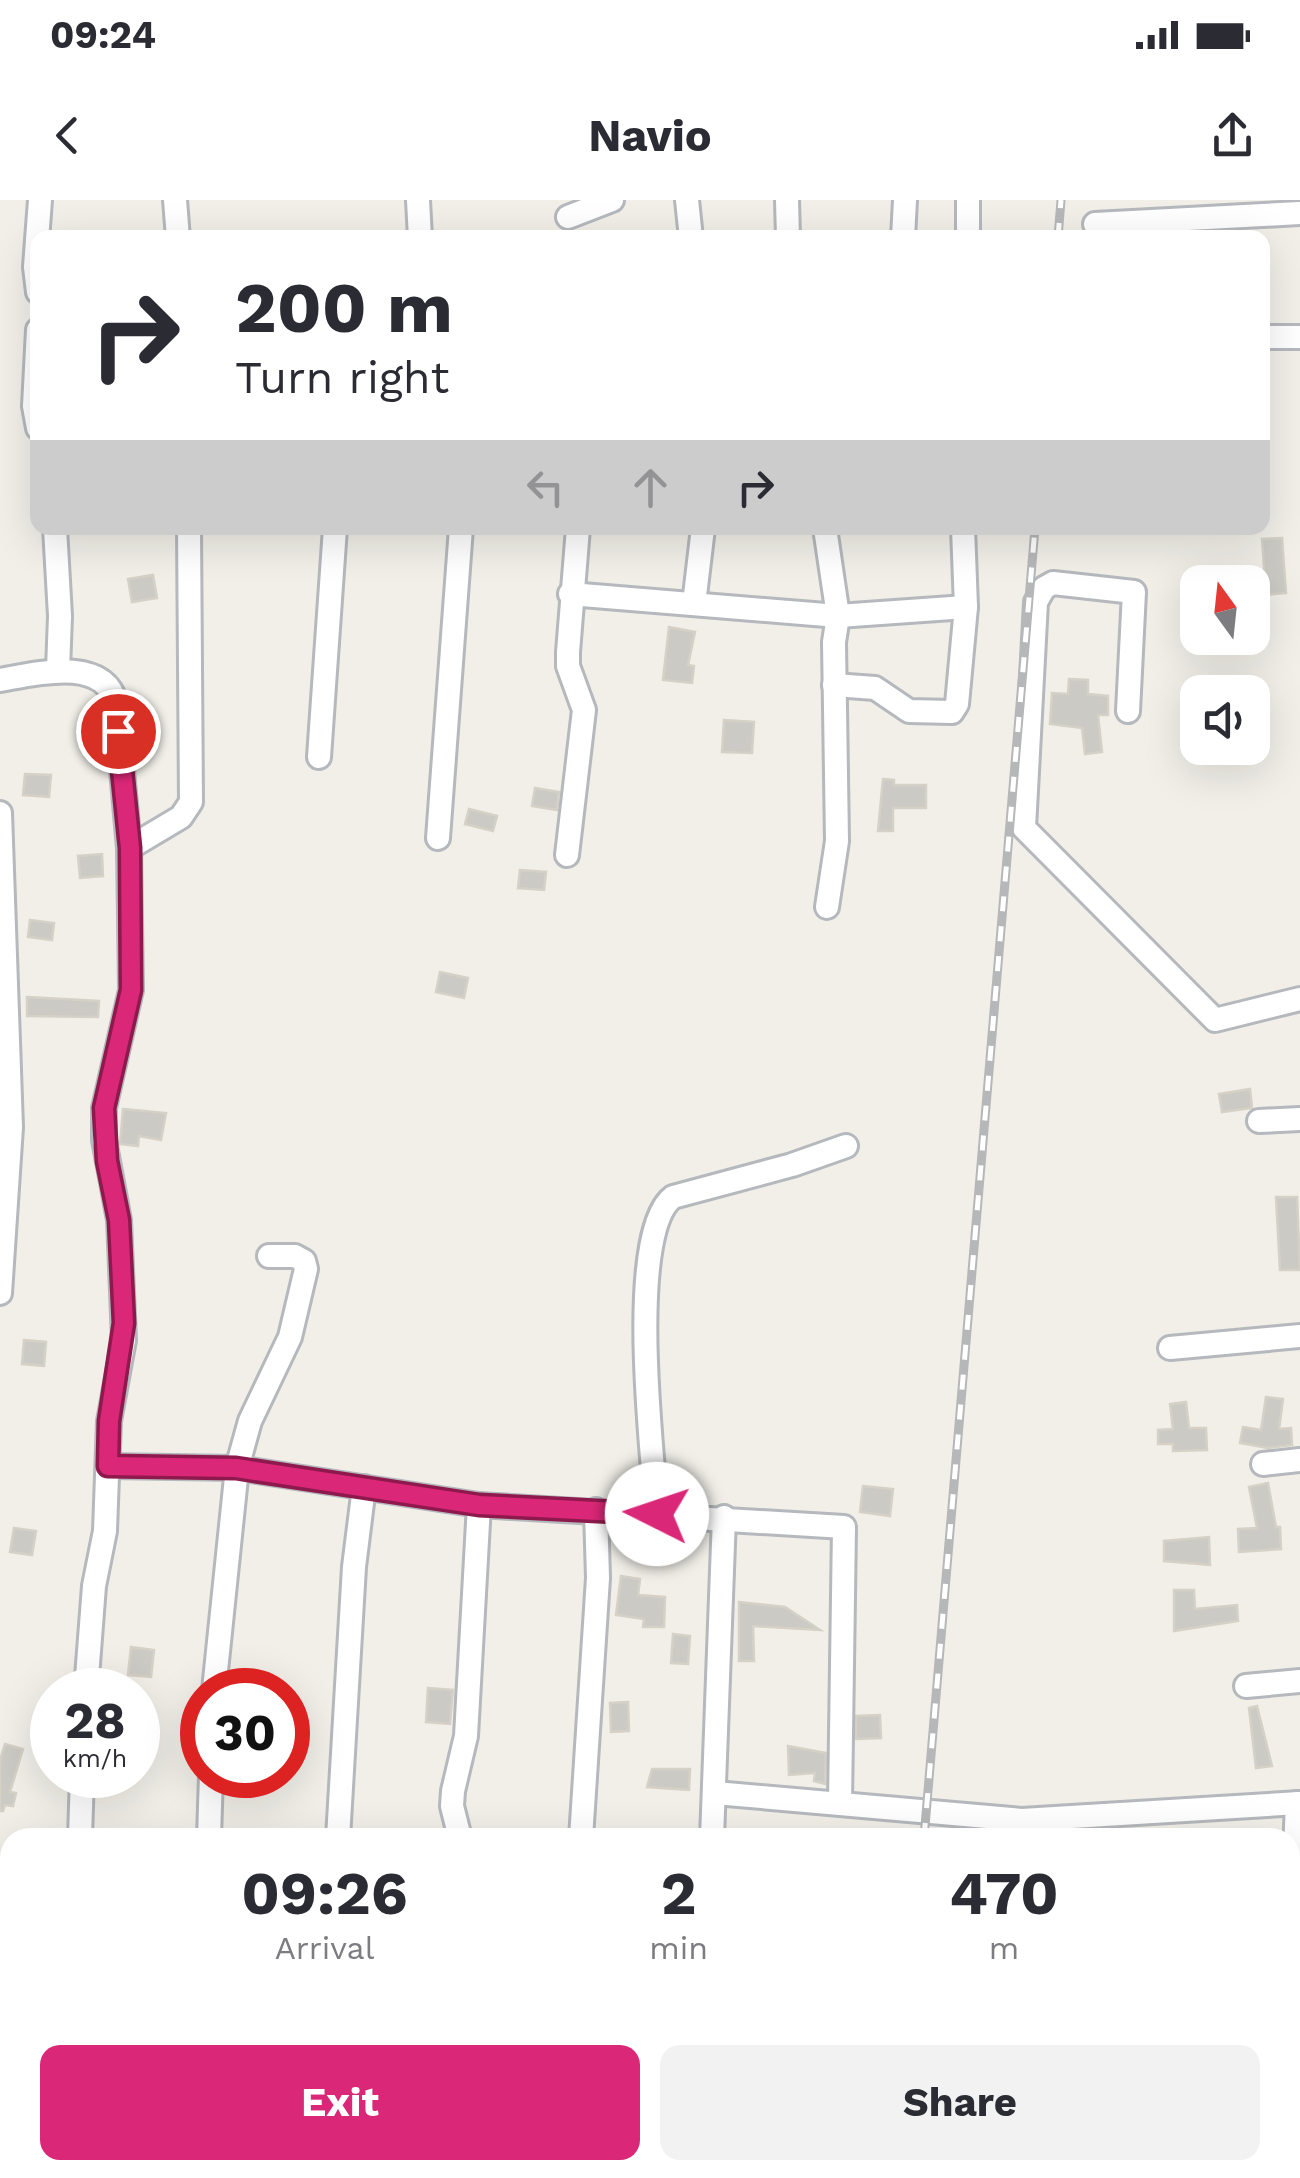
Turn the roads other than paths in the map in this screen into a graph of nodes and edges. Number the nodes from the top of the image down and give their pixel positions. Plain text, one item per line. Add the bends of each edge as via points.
1 (40, 200) edge
2 (176, 200) edge
3 (418, 200) edge
4 (612, 200) edge
5 (687, 200) edge
6 (787, 200) edge
7 (905, 200) edge
8 (968, 200) edge
9 (1300, 213) edge
10 (568, 218) edge
11 (1095, 224) dead end
12 (38, 230) edge
13 (178, 230) edge
14 (420, 230) edge
15 (690, 230) edge
16 (788, 230) edge
17 (904, 230) edge
18 (968, 230) edge
19 (1300, 337) edge
20 (1270, 338) edge
21 (56, 535) edge
22 (189, 535) edge
23 (335, 535) edge
24 (460, 535) edge
25 (577, 535) edge
26 (702, 535) edge
27 (826, 535) edge
28 (963, 535) edge
29 (570, 594) junction
30 (694, 604) junction
31 (966, 607) junction
32 (838, 616) junction
33 (58, 670) junction
34 (0, 680) edge
35 (834, 685) junction
36 (1128, 710) dead end
37 (319, 757) dead end
38 (0, 813) edge
39 (438, 838) dead end
40 (1, 842) edge
41 (130, 848) junction
42 (567, 855) dead end
43 (827, 907) dead end
44 (1300, 999) edge
45 (1300, 1119) edge
46 (1259, 1121) dead end
47 (846, 1146) dead end
48 (269, 1256) dead end
49 (0, 1293) edge
50 (1300, 1336) edge
51 (1170, 1348) dead end
52 (1300, 1460) edge
53 (1263, 1464) dead end
54 (108, 1466) junction
55 (236, 1468) junction
56 (364, 1487) junction
57 (479, 1505) junction
58 (596, 1510) junction
59 (657, 1514) junction
60 (724, 1517) junction
61 (88, 1668) edge
62 (216, 1668) edge
63 (1300, 1680) edge
64 (1246, 1686) dead end
65 (715, 1793) junction
66 (81, 1798) edge
67 (210, 1798) edge
68 (840, 1803) junction
69 (1298, 1803) edge
70 (80, 1828) edge
71 (209, 1828) edge
72 (339, 1828) edge
73 (458, 1828) edge
74 (582, 1828) edge
75 (713, 1828) edge
76 (1298, 1828) edge

1 - 12 street
2 - 13 street
3 - 14 street
4 - 10 street
5 - 15 street
6 - 16 street
7 - 17 street
8 - 18 street
9 - 11 street
19 - 20 street
21 - 33 street
22 - 41 street via 192,802 181,817
23 - 37 street
24 - 39 street
25 - 29 street
26 - 30 street
27 - 32 street
28 - 31 street
29 - 30 street
29 - 42 street via 568,666 584,710
30 - 32 street
31 - 32 street
31 - 35 street via 952,712 909,711 875,688
32 - 35 street
33 - 34 street
33 - 41 street via 96,678 114,696
35 - 43 street via 837,841
36 - 44 street via 1134,592 1044,588 1036,602 1024,828 1215,1020
38 - 40 street
40 - 49 street via 11,1127
41 - 54 street via 131,990 104,1108 124,1323
45 - 46 street
47 - 59 street via 662,1204 652,1240 645,1361
48 - 55 street via 295,1256 306,1269 290,1337 250,1420
50 - 51 street
52 - 53 street
54 - 55 street
54 - 61 street
55 - 56 street
55 - 62 street
56 - 57 street
56 - 72 street
57 - 58 street
57 - 73 street via 466,1736 453,1790
58 - 59 street
58 - 74 street via 598,1578
59 - 60 street
60 - 65 street
60 - 68 street via 844,1527
63 - 64 street
65 - 68 street
65 - 75 street
66 - 70 street
67 - 71 street
68 - 69 street via 1036,1820
69 - 76 street

